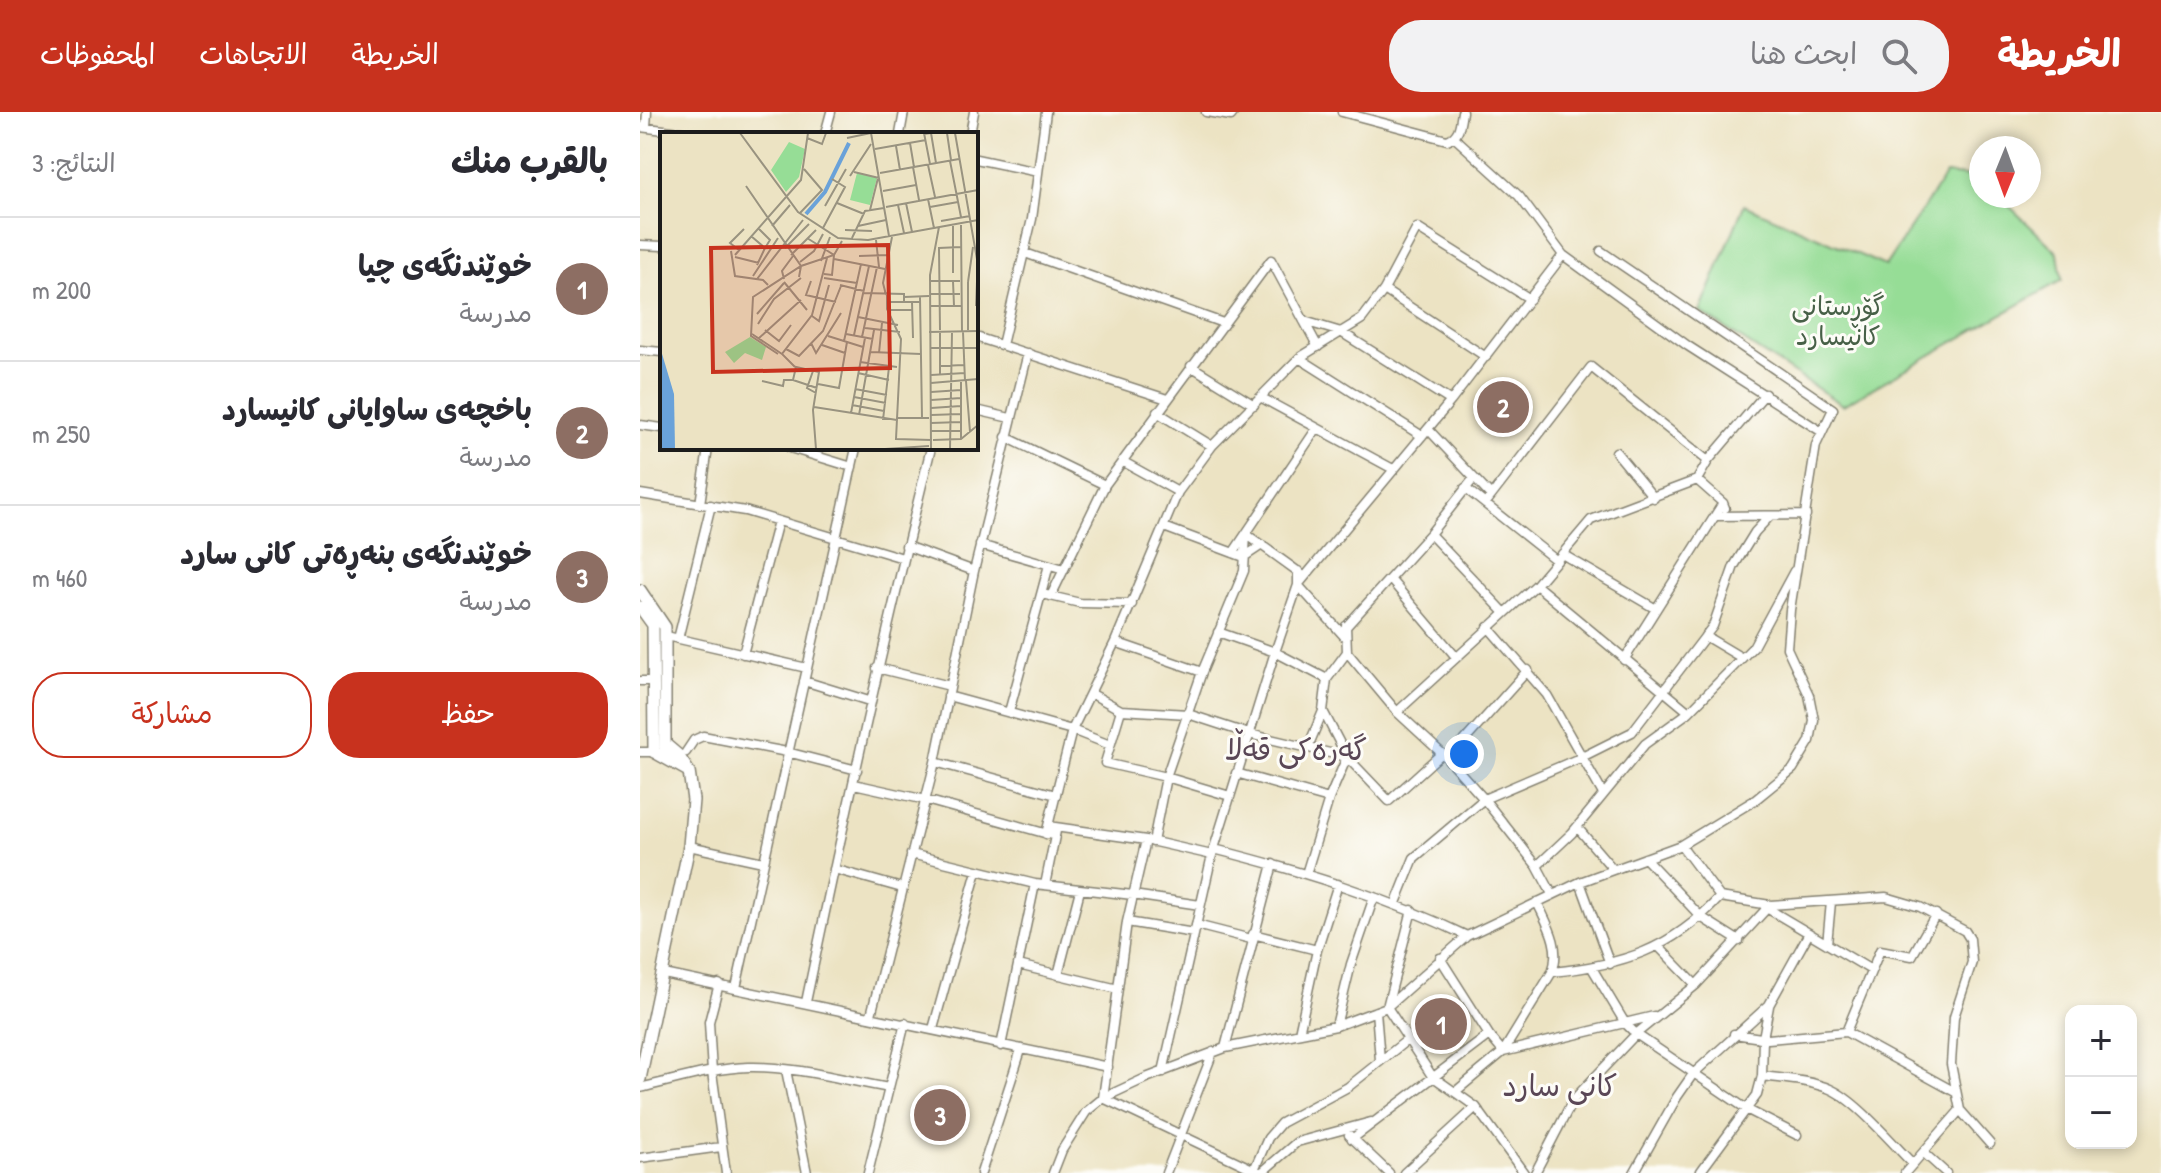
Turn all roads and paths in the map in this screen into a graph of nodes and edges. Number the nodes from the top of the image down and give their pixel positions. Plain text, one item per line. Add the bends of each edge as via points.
1 (647, 112) edge
2 (831, 112) edge
3 (904, 112) edge
4 (974, 112) edge
5 (1046, 112) edge
6 (1206, 112) edge
7 (1234, 112) edge
8 (1342, 112) edge
9 (1462, 112) edge
10 (643, 127) edge
11 (678, 132) edge
12 (826, 132) edge
13 (900, 132) edge
14 (970, 132) edge
15 (1454, 137) junction
16 (978, 159) edge
17 (1038, 172) junction
18 (640, 245) edge
19 (660, 246) edge
20 (1601, 251) dead end
21 (1025, 253) junction
22 (1563, 255) junction
23 (1384, 290) junction
24 (1530, 299) junction
25 (1304, 321) junction
26 (1223, 323) junction
27 (1341, 332) junction
28 (978, 338) edge
29 (1002, 345) junction
30 (1318, 347) junction
31 (640, 350) edge
32 (660, 352) edge
33 (1028, 353) junction
34 (1486, 357) junction
35 (1299, 358) junction
36 (1191, 366) junction
37 (1765, 394) junction
38 (1262, 398) junction
39 (1167, 399) junction
40 (1451, 401) junction
41 (1254, 405) junction
42 (978, 410) edge
43 (1157, 412) junction
44 (1010, 418) junction
45 (640, 425) edge
46 (660, 428) edge
47 (1317, 428) junction
48 (1425, 432) junction
49 (1822, 432) junction
50 (1006, 437) junction
51 (1212, 446) junction
52 (708, 450) edge
53 (797, 450) edge
54 (856, 450) edge
55 (930, 450) edge
56 (1616, 452) dead end
57 (1122, 461) junction
58 (1708, 461) junction
59 (852, 467) junction
60 (1393, 469) junction
61 (1474, 478) junction
62 (1697, 480) junction
63 (1105, 485) junction
64 (1465, 488) junction
65 (1178, 492) junction
66 (640, 494) edge
67 (1654, 498) junction
68 (1488, 500) junction
69 (1723, 503) junction
70 (700, 504) junction
71 (711, 505) junction
72 (1806, 515) junction
73 (1715, 516) junction
74 (1727, 516) junction
75 (1770, 516) junction
76 (778, 521) junction
77 (1164, 527) junction
78 (1246, 534) junction
79 (1430, 534) junction
80 (835, 538) junction
81 (980, 545) junction
82 (1262, 545) junction
83 (906, 546) junction
84 (1233, 553) junction
85 (1244, 557) junction
86 (903, 558) junction
87 (1560, 558) junction
88 (1798, 564) junction
89 (1049, 565) junction
90 (1064, 569) junction
91 (974, 571) junction
92 (1301, 573) junction
93 (1390, 579) junction
94 (1056, 585) junction
95 (1298, 585) junction
96 (1536, 585) junction
97 (640, 590) edge
98 (1051, 596) junction
99 (1132, 604) junction
100 (1656, 609) junction
101 (646, 613) edge
102 (1505, 613) junction
103 (1488, 627) junction
104 (1218, 632) junction
105 (1345, 632) junction
106 (1705, 636) junction
107 (672, 637) junction
108 (1115, 642) junction
109 (1275, 652) junction
110 (1347, 652) junction
111 (743, 654) junction
112 (1456, 657) junction
113 (1742, 658) junction
114 (1624, 660) junction
115 (807, 668) junction
116 (877, 668) junction
117 (1528, 670) junction
118 (1202, 672) junction
119 (1327, 679) junction
120 (640, 681) edge
121 (653, 681) junction
122 (804, 681) junction
123 (949, 691) junction
124 (1662, 692) junction
125 (1092, 694) junction
126 (869, 701) junction
127 (1121, 710) junction
128 (1323, 711) junction
129 (1009, 712) junction
130 (1397, 712) junction
131 (1689, 712) junction
132 (1188, 714) junction
133 (1072, 730) junction
134 (1632, 732) junction
135 (1249, 734) junction
136 (1645, 744) junction
137 (1110, 745) junction
138 (1308, 747) junction
139 (669, 751) junction
140 (640, 752) edge
141 (787, 752) junction
142 (1444, 756) junction
143 (1347, 757) junction
144 (1582, 757) junction
145 (935, 762) junction
146 (857, 770) junction
147 (689, 772) junction
148 (1236, 773) junction
149 (1166, 777) junction
150 (854, 784) junction
151 (1603, 794) junction
152 (1056, 795) junction
153 (1230, 796) junction
154 (1329, 799) junction
155 (1484, 799) junction
156 (926, 800) junction
157 (1577, 827) junction
158 (1051, 828) junction
159 (1149, 841) junction
160 (1681, 845) junction
161 (689, 846) junction
162 (1213, 852) junction
163 (911, 854) junction
164 (1645, 858) junction
165 (763, 862) junction
166 (1273, 864) junction
167 (1537, 866) junction
168 (834, 869) junction
169 (1613, 869) junction
170 (977, 871) junction
171 (1306, 874) junction
172 (1580, 882) junction
173 (1338, 884) junction
174 (1040, 885) junction
175 (902, 888) junction
176 (1080, 890) junction
177 (1552, 894) junction
178 (1133, 895) junction
179 (1374, 897) junction
180 (1720, 897) junction
181 (1537, 902) junction
182 (1831, 902) junction
183 (1396, 903) junction
184 (1200, 905) junction
185 (1766, 906) junction
186 (1412, 910) junction
187 (1936, 914) junction
188 (1701, 917) junction
189 (1127, 922) junction
190 (1195, 929) junction
191 (1809, 933) junction
192 (1252, 936) junction
193 (1467, 936) junction
194 (1739, 941) junction
195 (1827, 944) junction
196 (1658, 946) junction
197 (1317, 950) junction
198 (1440, 958) junction
199 (1610, 964) junction
200 (1018, 965) junction
201 (1592, 968) junction
202 (1871, 970) junction
203 (1552, 972) junction
204 (664, 974) junction
205 (1058, 975) junction
206 (719, 984) junction
207 (1696, 985) junction
208 (736, 988) junction
209 (1118, 989) junction
210 (806, 1002) junction
211 (1769, 1005) junction
212 (1387, 1007) junction
213 (1376, 1011) junction
214 (871, 1015) junction
215 (1659, 1015) junction
216 (905, 1023) junction
217 (1625, 1023) junction
218 (1336, 1026) junction
219 (933, 1029) junction
220 (1846, 1032) junction
221 (1299, 1033) junction
222 (1636, 1034) junction
223 (1734, 1034) junction
224 (1489, 1035) junction
225 (1763, 1038) junction
226 (1407, 1040) junction
227 (1001, 1046) junction
228 (1225, 1048) junction
229 (1021, 1050) junction
230 (1213, 1052) junction
231 (1503, 1052) junction
232 (1380, 1060) junction
233 (1108, 1067) junction
234 (786, 1070) junction
235 (712, 1072) junction
236 (1163, 1072) junction
237 (1693, 1074) junction
238 (1432, 1076) junction
239 (1762, 1076) junction
240 (640, 1079) edge
241 (640, 1088) edge
242 (889, 1088) junction
243 (1455, 1092) junction
244 (1955, 1092) junction
245 (1103, 1098) junction
246 (1476, 1107) junction
247 (1748, 1110) junction
248 (1960, 1110) junction
249 (1376, 1121) junction
250 (1343, 1129) junction
251 (1797, 1135) dead end
252 (1181, 1136) junction
253 (1352, 1139) junction
254 (1990, 1144) dead end
255 (721, 1147) junction
256 (1924, 1153) junction
257 (640, 1158) edge
258 (1913, 1164) junction
259 (1536, 1171) edge
260 (1258, 1172) edge
261 (1521, 1172) edge
262 (1701, 1172) edge
263 (726, 1173) edge
264 (807, 1173) edge
265 (868, 1173) edge
266 (981, 1173) edge
267 (1053, 1173) edge
268 (1166, 1173) edge
269 (1389, 1173) edge
270 (1404, 1173) edge
271 (1634, 1173) edge
272 (1905, 1173) edge
273 (1946, 1173) edge

1 - 10 street
2 - 12 street
3 - 13 street
4 - 14 street
5 - 17 street
6 - 7 street
8 - 15 street via 1438,138
9 - 15 street
10 - 11 street
15 - 22 street via 1519,196
16 - 17 street
17 - 21 street
18 - 19 street
20 - 49 street via 1833,409
21 - 26 street
21 - 29 street
22 - 24 street
22 - 37 street via 1688,346
23 - 24 street via 1417,228
23 - 27 street via 1362,319
23 - 34 street
24 - 34 street
25 - 26 street via 1271,260
25 - 27 street
25 - 30 street
26 - 36 street
27 - 30 street
27 - 40 street
28 - 29 street
29 - 33 street
30 - 35 street
31 - 32 street
33 - 39 street
33 - 44 street
34 - 40 street
35 - 38 street
35 - 48 street
36 - 39 street
36 - 41 street
37 - 49 street
37 - 58 street
38 - 41 street
38 - 47 street
39 - 43 street
40 - 48 street
41 - 51 street
42 - 44 street
43 - 51 street
43 - 57 street
44 - 50 street
45 - 46 street
47 - 60 street
47 - 78 street
48 - 60 street
48 - 61 street
49 - 72 street
50 - 63 street
50 - 81 street
51 - 65 street
52 - 70 street
53 - 59 street
54 - 59 street
55 - 83 street
56 - 67 street
57 - 63 street
57 - 65 street
58 - 62 street
58 - 68 street via 1591,367
59 - 80 street
60 - 92 street
61 - 64 street
61 - 68 street
62 - 67 street
62 - 69 street
63 - 90 street
64 - 68 street
64 - 79 street
65 - 77 street
66 - 70 street
67 - 87 street via 1591,520
68 - 87 street
69 - 73 street
69 - 74 street
70 - 71 street
71 - 76 street
71 - 107 street
72 - 75 street
72 - 88 street
73 - 74 street
73 - 100 street
74 - 75 street
75 - 106 street via 1734,566
76 - 80 street
76 - 111 street
77 - 84 street
77 - 99 street
78 - 82 street
78 - 84 street
78 - 85 street
79 - 93 street
79 - 102 street
80 - 86 street
80 - 115 street
81 - 89 street
81 - 91 street
82 - 85 street
82 - 92 street
83 - 86 street
83 - 91 street
84 - 85 street
85 - 104 street via 1244,571
86 - 116 street
87 - 96 street
87 - 100 street
88 - 113 street
88 - 160 street via 1787,648 1813,708 1810,741 1783,778
89 - 90 street
89 - 94 street
89 - 98 street
90 - 94 street
91 - 123 street
92 - 95 street
93 - 105 street
93 - 112 street
94 - 98 street
95 - 105 street
95 - 109 street
96 - 102 street
96 - 114 street
97 - 101 street
98 - 99 street via 1080,603
98 - 129 street
99 - 108 street
100 - 114 street
101 - 107 street
101 - 121 street via 653,625
102 - 103 street
103 - 112 street
103 - 117 street
104 - 109 street
104 - 118 street
105 - 110 street
106 - 113 street
106 - 124 street
107 - 111 street
107 - 139 street
108 - 118 street
108 - 125 street
109 - 119 street
109 - 135 street
110 - 119 street
110 - 130 street
111 - 115 street
112 - 130 street
113 - 131 street
114 - 124 street
115 - 122 street
116 - 123 street
116 - 126 street
117 - 142 street
117 - 144 street
118 - 132 street
119 - 128 street
120 - 121 street
121 - 139 street
122 - 126 street
122 - 141 street
123 - 129 street
123 - 145 street
124 - 131 street
124 - 134 street
125 - 127 street
125 - 133 street
126 - 146 street
127 - 132 street
127 - 137 street
128 - 138 street
128 - 143 street
129 - 133 street
130 - 142 street
131 - 136 street
132 - 135 street
132 - 149 street
133 - 137 street
133 - 152 street
134 - 136 street
134 - 144 street
135 - 138 street
135 - 148 street
136 - 151 street
137 - 149 street via 1105,763
138 - 143 street
139 - 140 street
139 - 141 street via 703,736
139 - 147 street
139 - 147 street
141 - 146 street
141 - 165 street
142 - 143 street via 1389,801
142 - 155 street
143 - 154 street
144 - 151 street
144 - 155 street
145 - 152 street
145 - 156 street
146 - 150 street
147 - 161 street
148 - 153 street
148 - 154 street
149 - 153 street
149 - 159 street
150 - 156 street
150 - 168 street
151 - 157 street
152 - 158 street
153 - 162 street
154 - 171 street
155 - 167 street
155 - 183 street via 1414,858
156 - 158 street
156 - 163 street
157 - 167 street
157 - 169 street
158 - 159 street
158 - 174 street
159 - 162 street
159 - 178 street
160 - 164 street
160 - 180 street
161 - 165 street
161 - 204 street
162 - 166 street
162 - 184 street
163 - 170 street
163 - 175 street
164 - 169 street
164 - 188 street
165 - 208 street
166 - 171 street
166 - 192 street
167 - 177 street
168 - 175 street
168 - 210 street
169 - 172 street
170 - 174 street
170 - 219 street
171 - 173 street
172 - 177 street
172 - 199 street
173 - 179 street
173 - 197 street
174 - 176 street
174 - 200 street
175 - 214 street
176 - 178 street
176 - 205 street
177 - 181 street
178 - 184 street
178 - 189 street
179 - 183 street
179 - 218 street
180 - 185 street
180 - 188 street
181 - 193 street
181 - 203 street via 1554,942
182 - 185 street
182 - 187 street via 1886,897
182 - 195 street
183 - 186 street
184 - 190 street
185 - 191 street
185 - 194 street
186 - 193 street
186 - 212 street
187 - 202 street via 1912,956 1880,950
187 - 244 street via 1965,931 1972,948 1951,1039
188 - 194 street
188 - 196 street
189 - 190 street
189 - 209 street
190 - 192 street
190 - 236 street
191 - 195 street
191 - 211 street
192 - 197 street
192 - 228 street
193 - 198 street
194 - 207 street
195 - 202 street
196 - 199 street
196 - 207 street
197 - 221 street
198 - 212 street
198 - 224 street
199 - 201 street
200 - 205 street
200 - 227 street
201 - 203 street
201 - 217 street
202 - 220 street
203 - 231 street
204 - 206 street
204 - 240 street
205 - 209 street
206 - 208 street
206 - 235 street via 709,1022
207 - 215 street
208 - 210 street
209 - 233 street
210 - 214 street
211 - 223 street
211 - 225 street
212 - 213 street
212 - 226 street
213 - 218 street
213 - 232 street
214 - 216 street
215 - 217 street
215 - 222 street
216 - 219 street
216 - 242 street
217 - 222 street
217 - 231 street
218 - 221 street
219 - 227 street
220 - 225 street
220 - 244 street
221 - 228 street
222 - 237 street
222 - 259 street via 1573,1100
223 - 225 street
223 - 237 street
224 - 231 street
224 - 238 street
225 - 239 street
226 - 232 street
226 - 238 street
227 - 229 street
228 - 230 street
229 - 233 street
229 - 266 street
230 - 236 street
230 - 252 street
231 - 243 street
232 - 260 street via 1348,1087 1281,1123 1268,1138
233 - 245 street
234 - 235 street
234 - 242 street
234 - 264 street
235 - 241 street
235 - 255 street
236 - 245 street
237 - 247 street
237 - 271 street
238 - 243 street
238 - 249 street
239 - 247 street
239 - 258 street via 1833,1090
242 - 265 street
243 - 246 street
244 - 248 street
245 - 252 street
245 - 267 street via 1086,1112
246 - 261 street
246 - 270 street
247 - 251 street
247 - 262 street
248 - 254 street
248 - 256 street
249 - 250 street
249 - 253 street
250 - 253 street
250 - 260 street via 1297,1142
252 - 260 street
252 - 268 street
253 - 269 street
255 - 257 street
255 - 263 street
256 - 258 street
256 - 273 street
258 - 272 street
259 - 261 street

